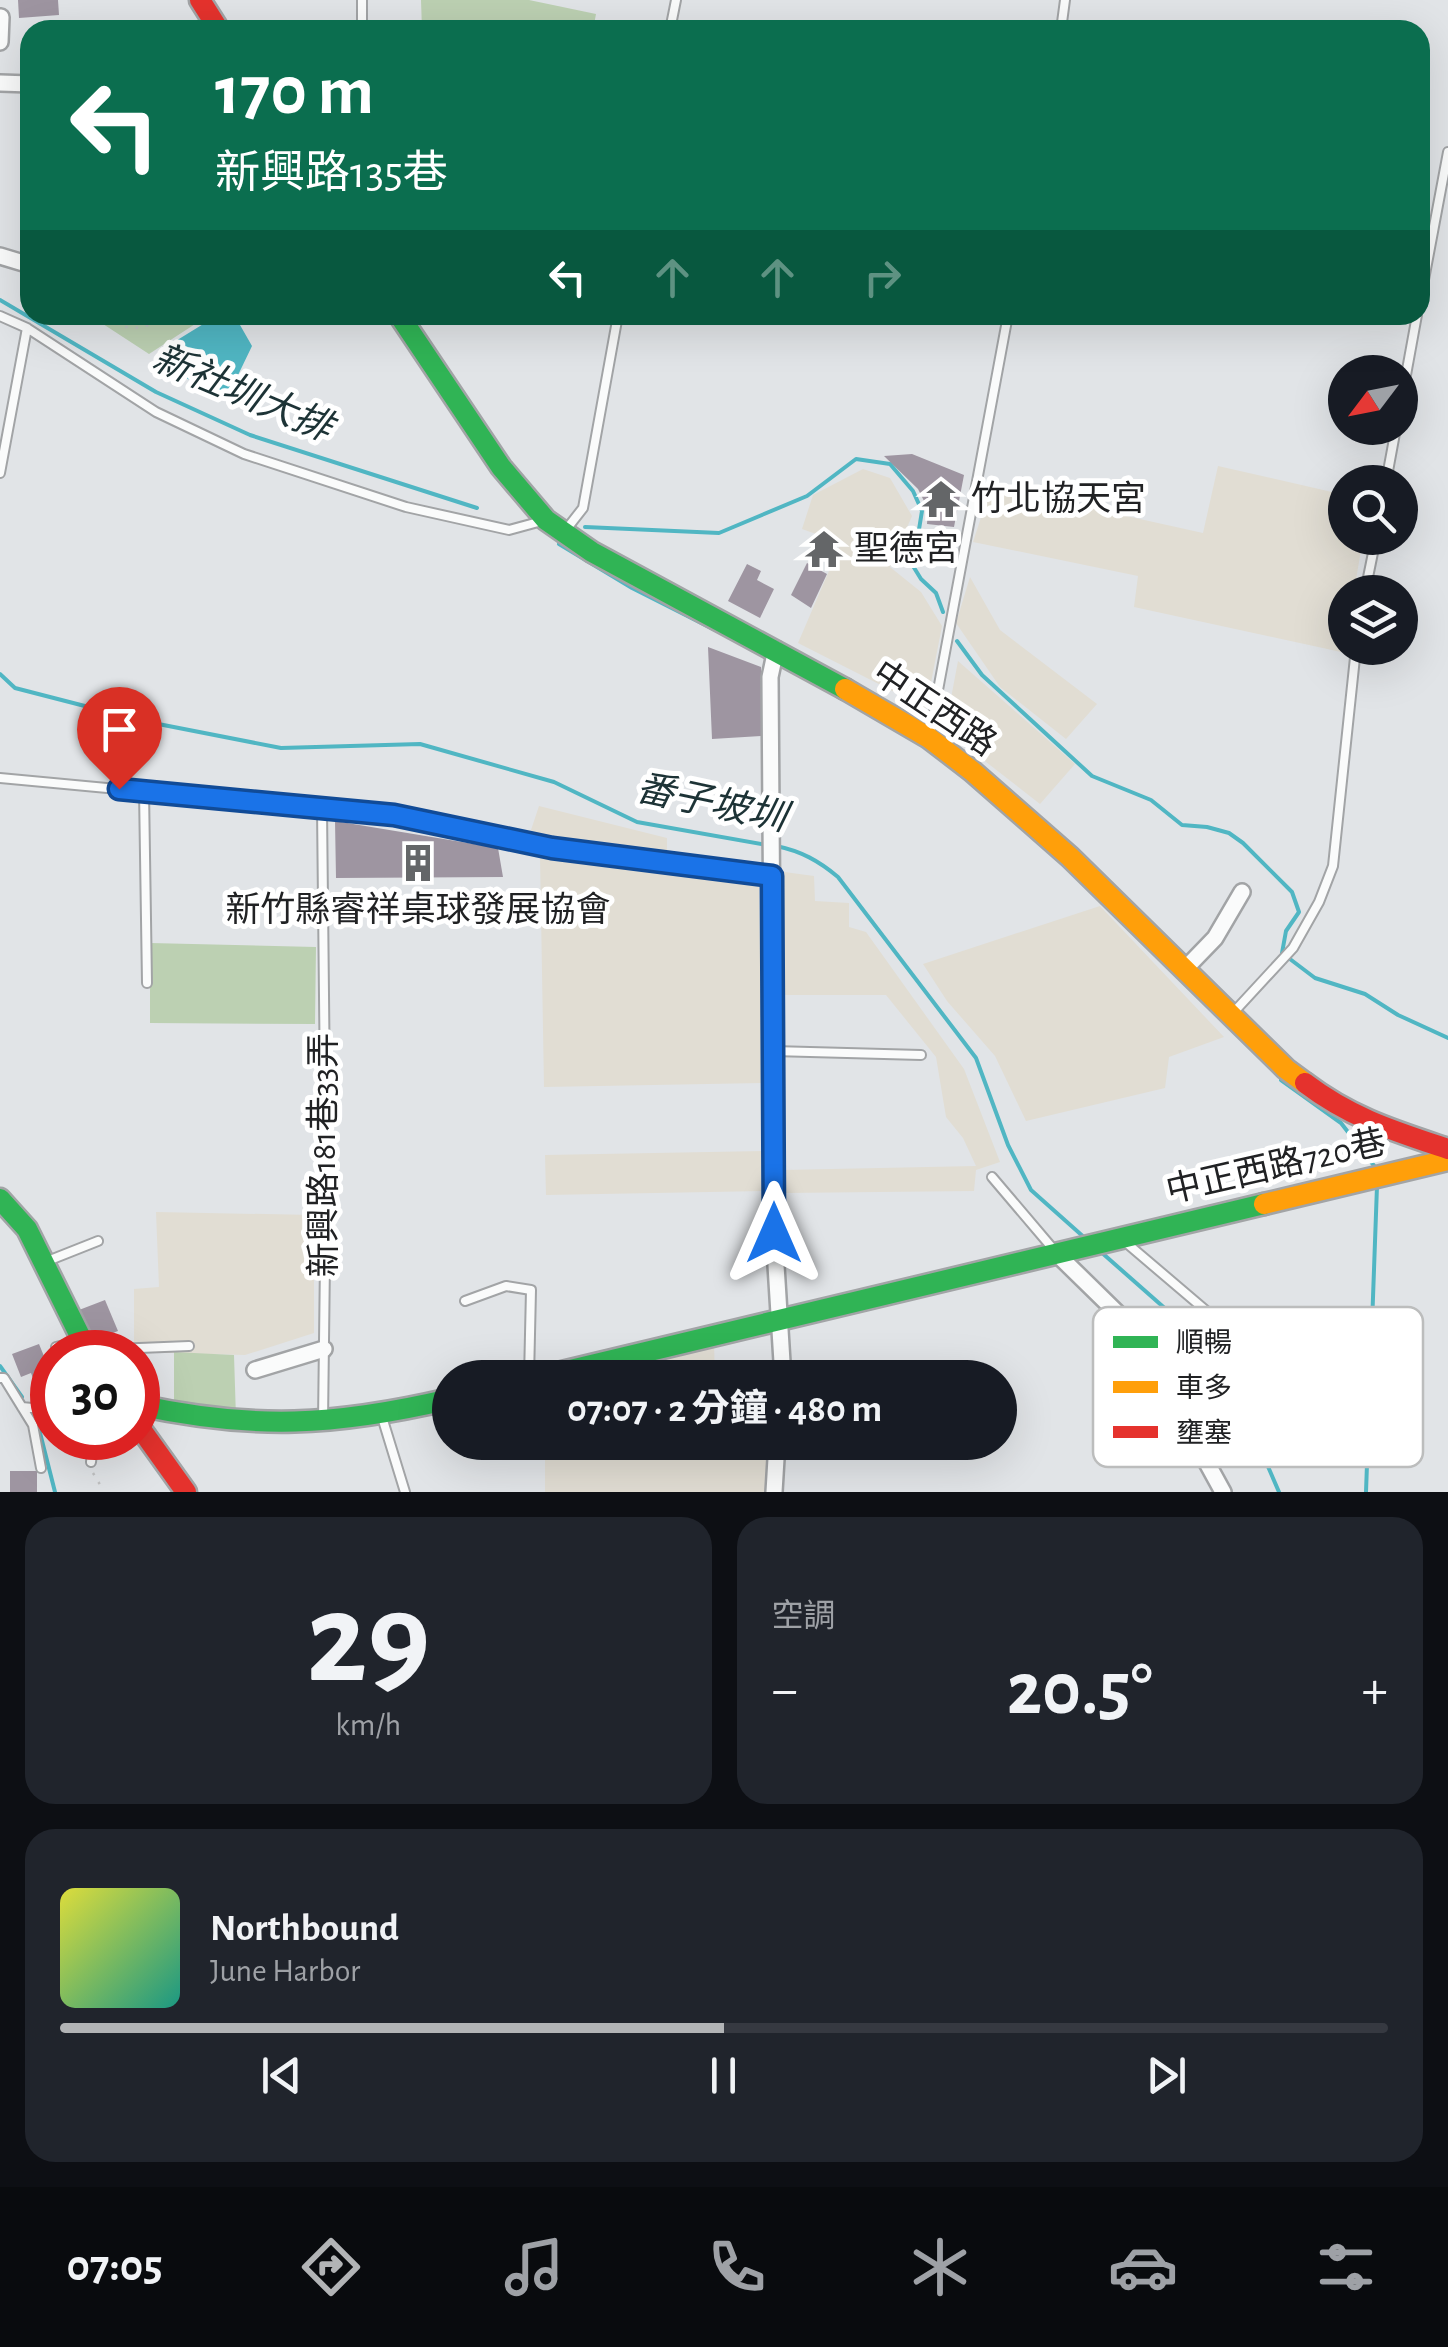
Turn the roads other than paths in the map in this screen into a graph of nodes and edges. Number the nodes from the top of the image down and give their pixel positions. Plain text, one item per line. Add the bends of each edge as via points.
1 (1, 18) edge
2 (0, 42) edge
3 (1448, 152) edge
4 (1430, 248) edge
5 (20, 325) edge
6 (405, 325) edge
7 (616, 325) edge
8 (1006, 325) edge
9 (1416, 325) edge
10 (27, 328) junction
11 (1410, 355) edge
12 (0, 473) edge
13 (555, 527) junction
14 (776, 649) junction
15 (1354, 665) edge
16 (928, 738) junction
17 (0, 778) edge
18 (144, 791) junction
19 (322, 810) junction
20 (772, 876) junction
21 (1242, 892) dead end
22 (1185, 968) junction
23 (147, 983) dead end
24 (1232, 1014) junction
25 (773, 1052) junction
26 (920, 1056) dead end
27 (1448, 1148) edge
28 (1448, 1160) edge
29 (992, 1177) dead end
30 (0, 1199) edge
31 (1120, 1237) junction
32 (98, 1241) dead end
33 (1057, 1254) junction
34 (45, 1262) junction
35 (466, 1301) dead end
36 (1111, 1307) edge
37 (1202, 1307) edge
38 (778, 1319) junction
39 (77, 1330) edge
40 (189, 1346) dead end
41 (160, 1347) edge
42 (324, 1349) junction
43 (533, 1360) edge
44 (608, 1360) edge
45 (781, 1360) edge
46 (255, 1370) dead end
47 (0, 1378) edge
48 (432, 1404) edge
49 (22, 1408) junction
50 (30, 1409) edge
51 (160, 1410) edge
52 (382, 1416) junction
53 (323, 1425) junction
54 (160, 1456) edge
55 (776, 1460) edge
56 (1209, 1467) edge
57 (41, 1468) dead end
58 (186, 1492) edge
59 (404, 1492) edge
60 (774, 1492) edge
61 (1222, 1492) edge

1 - 2 street
3 - 4 lane
5 - 10 lane
6 - 13 street, 中正西路 via 501,468
7 - 13 lane via 582,508
8 - 16 lane
9 - 11 lane
10 - 12 lane
10 - 13 lane via 156,412 244,454 406,507 509,530
13 - 14 street, 中正西路
14 - 16 street, 中正西路
14 - 20 street via 770,677
15 - 24 lane via 1333,866 1293,948
16 - 22 street, 中正西路 via 1070,856
17 - 18 lane
18 - 19 lane
18 - 23 lane
19 - 20 lane via 394,815 552,848
19 - 42 lane, 新興路181巷33弄
20 - 25 street
21 - 22 street via 1215,938
22 - 24 street, 中正西路
24 - 27 street, 中正西路 via 1286,1069 1336,1106
25 - 26 lane
25 - 38 street
28 - 31 street, 中正西路720巷
29 - 33 lane
30 - 34 street
31 - 33 street, 中正西路720巷
31 - 37 lane
32 - 34 lane
33 - 36 street
33 - 38 street, 中正西路720巷
34 - 39 street
35 - 43 lane via 506,1286 531,1290
38 - 44 street, 中正西路720巷
38 - 45 street
40 - 41 lane
42 - 46 street
42 - 53 lane, 新興路181巷33弄
47 - 49 lane
48 - 52 street
49 - 50 lane
49 - 57 lane via 33,1426
51 - 53 street via 245,1426
52 - 53 street
52 - 59 lane
54 - 58 street
55 - 60 street
56 - 61 street

